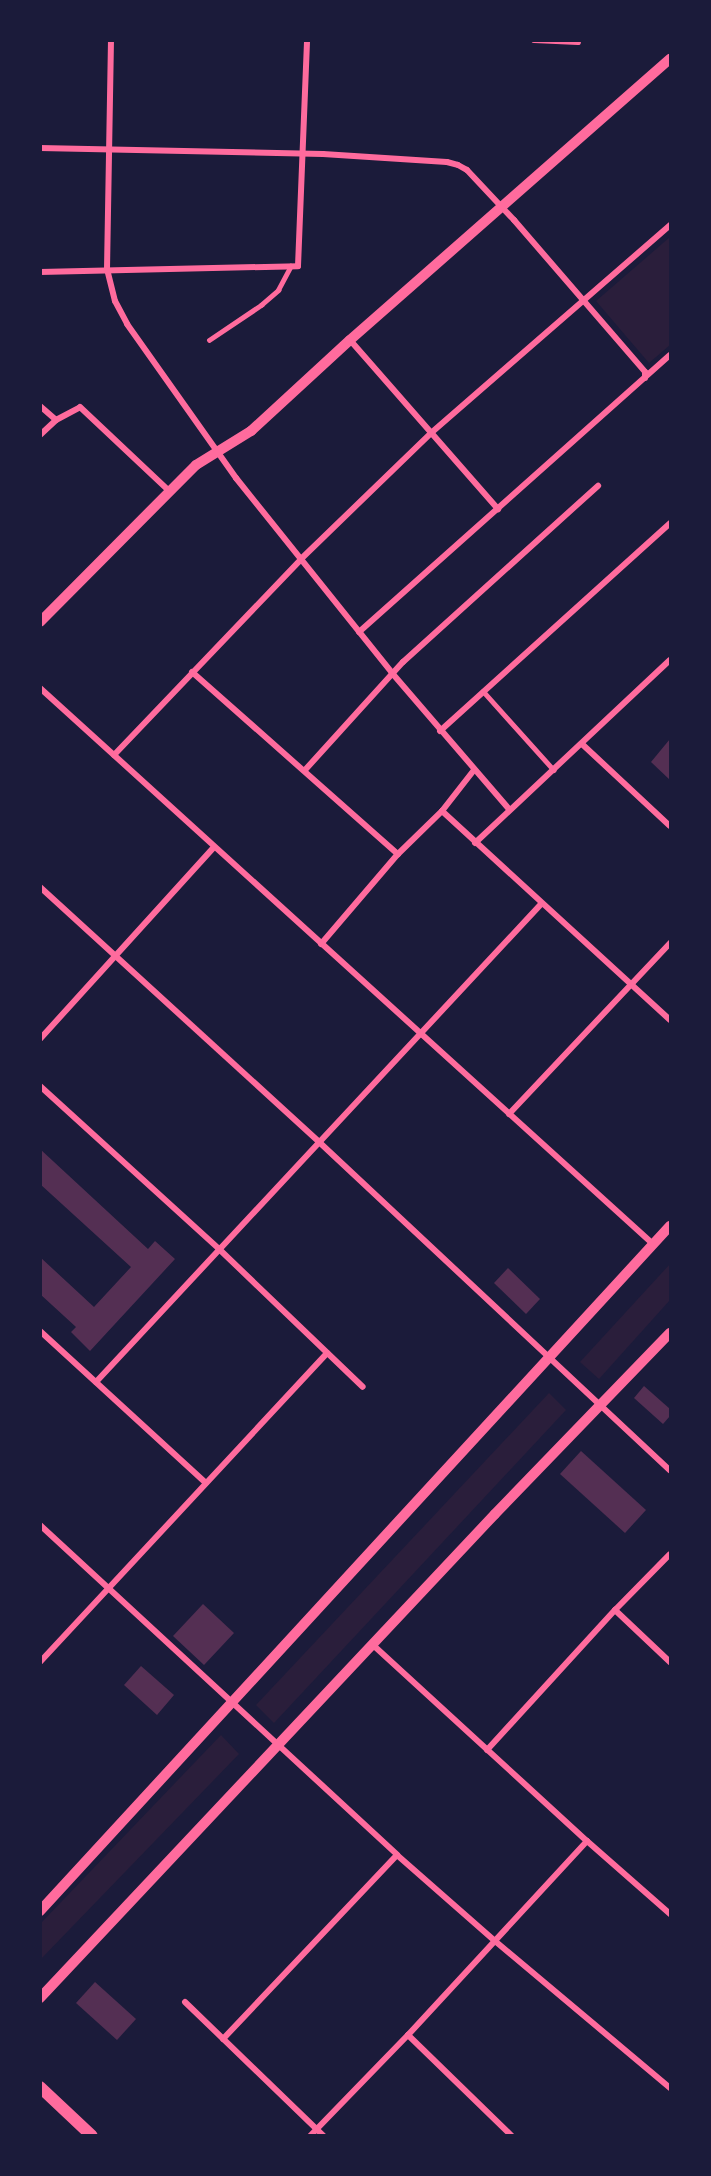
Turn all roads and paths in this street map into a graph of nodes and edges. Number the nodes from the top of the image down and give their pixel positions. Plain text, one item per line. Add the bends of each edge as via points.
1 (111, 40) edge
2 (307, 40) edge
3 (534, 40) edge
4 (578, 42) edge
5 (670, 59) edge
6 (40, 148) edge
7 (108, 150) junction
8 (304, 154) junction
9 (502, 207) junction
10 (670, 225) edge
11 (291, 266) junction
12 (107, 269) junction
13 (40, 272) edge
14 (583, 300) junction
15 (209, 340) dead end
16 (350, 340) junction
17 (670, 356) edge
18 (645, 378) junction
19 (40, 406) edge
20 (56, 420) junction
21 (431, 433) junction
22 (40, 435) edge
23 (215, 451) junction
24 (597, 486) dead end
25 (169, 491) junction
26 (498, 509) junction
27 (670, 522) edge
28 (301, 559) junction
29 (40, 622) edge
30 (358, 632) junction
31 (670, 660) edge
32 (192, 672) junction
33 (392, 673) junction
34 (40, 688) edge
35 (483, 691) junction
36 (441, 730) junction
37 (582, 744) junction
38 (114, 755) junction
39 (305, 770) junction
40 (474, 770) junction
41 (554, 770) junction
42 (509, 809) junction
43 (441, 811) junction
44 (670, 826) edge
45 (475, 843) junction
46 (214, 847) junction
47 (398, 854) junction
48 (40, 887) edge
49 (542, 903) junction
50 (670, 943) edge
51 (321, 944) junction
52 (114, 955) junction
53 (632, 983) junction
54 (670, 1020) edge
55 (419, 1033) junction
56 (40, 1039) edge
57 (40, 1086) edge
58 (509, 1114) junction
59 (318, 1141) junction
60 (670, 1226) edge
61 (653, 1244) junction
62 (219, 1249) junction
63 (40, 1330) edge
64 (670, 1333) edge
65 (327, 1353) junction
66 (551, 1357) junction
67 (96, 1382) junction
68 (363, 1387) dead end
69 (603, 1405) junction
70 (670, 1470) edge
71 (206, 1483) junction
72 (40, 1525) edge
73 (670, 1554) edge
74 (109, 1588) junction
75 (615, 1610) junction
76 (373, 1645) junction
77 (40, 1662) edge
78 (670, 1662) edge
79 (232, 1701) junction
80 (278, 1744) junction
81 (487, 1750) junction
82 (587, 1841) junction
83 (397, 1855) junction
84 (40, 1911) edge
85 (670, 1914) edge
86 (495, 1941) junction
87 (40, 1998) edge
88 (185, 2002) dead end
89 (408, 2035) junction
90 (223, 2038) junction
91 (40, 2087) edge
92 (670, 2088) edge
93 (317, 2128) junction
94 (92, 2136) edge
95 (310, 2136) edge
96 (324, 2136) edge
97 (512, 2136) edge

1 - 7 street
2 - 8 street
3 - 4 street
5 - 9 street
6 - 7 street
7 - 8 street
7 - 12 street
8 - 9 street via 447,162 467,170
8 - 11 street via 298,266
9 - 14 street
9 - 16 street
10 - 14 street
11 - 12 street
11 - 15 lane via 278,290
12 - 13 street
12 - 23 street via 127,324
14 - 18 street via 645,372
14 - 21 street
16 - 21 street
16 - 23 street via 251,431
17 - 18 street
18 - 26 street
19 - 20 street
20 - 22 street
20 - 25 street via 80,407
21 - 26 street
21 - 28 street
23 - 25 street
23 - 28 street
24 - 33 street
25 - 29 street
26 - 30 street
27 - 35 street
28 - 30 street
28 - 32 street
30 - 33 street
31 - 37 street
32 - 38 street
32 - 39 street
33 - 36 street
33 - 39 street
34 - 38 street
35 - 36 street
35 - 41 lane
36 - 40 street
37 - 41 street
37 - 44 street
38 - 46 street
39 - 47 street
40 - 42 street
40 - 43 street
41 - 42 street
42 - 45 street
43 - 45 street
43 - 47 street
45 - 49 street
46 - 51 street
46 - 52 street
47 - 51 street
48 - 52 street
49 - 53 street
49 - 55 street
50 - 53 street
51 - 55 street
52 - 56 street
52 - 59 street
53 - 54 street
53 - 58 street
55 - 58 street
55 - 59 street
57 - 62 street
58 - 61 street
59 - 62 street
59 - 66 street
60 - 61 street
61 - 66 street
62 - 65 street
62 - 67 street
63 - 67 street
64 - 69 street
65 - 68 street
65 - 71 street
66 - 69 street
66 - 79 street
67 - 71 street
69 - 70 street
69 - 76 street
71 - 74 street
72 - 74 street
73 - 75 street
74 - 77 street
74 - 79 street
75 - 78 street
75 - 81 street
76 - 80 street
76 - 81 street
79 - 80 street
79 - 84 street
80 - 83 street
80 - 87 street
81 - 82 street
82 - 85 street
82 - 86 street
83 - 86 street
83 - 90 street
86 - 89 street
86 - 92 street
88 - 90 street
89 - 93 street
89 - 97 street
90 - 93 street
91 - 94 main road
93 - 95 street
93 - 96 street

